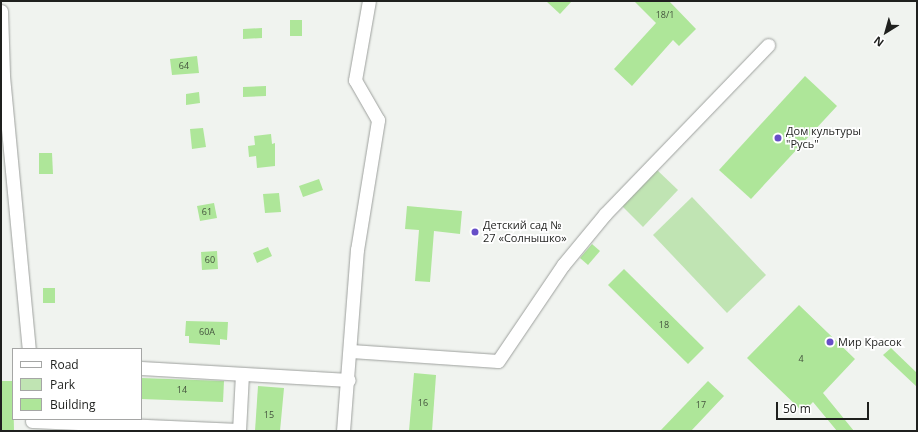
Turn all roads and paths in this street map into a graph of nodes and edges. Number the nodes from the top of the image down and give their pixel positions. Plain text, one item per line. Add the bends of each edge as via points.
1 (369, 1) edge
2 (1, 11) edge
3 (768, 45) dead end
4 (2, 76) edge
5 (29, 348) edge
6 (351, 351) junction
7 (142, 368) edge
8 (242, 374) junction
9 (349, 380) junction
10 (32, 424) edge
11 (239, 430) edge
12 (343, 431) edge

1 - 6 street via 355,80 378,120 357,250
2 - 4 street
3 - 6 street via 605,214 563,265 498,361
4 - 5 street
6 - 9 street
7 - 8 street
8 - 9 street
8 - 11 street
9 - 12 street
10 - 11 street

